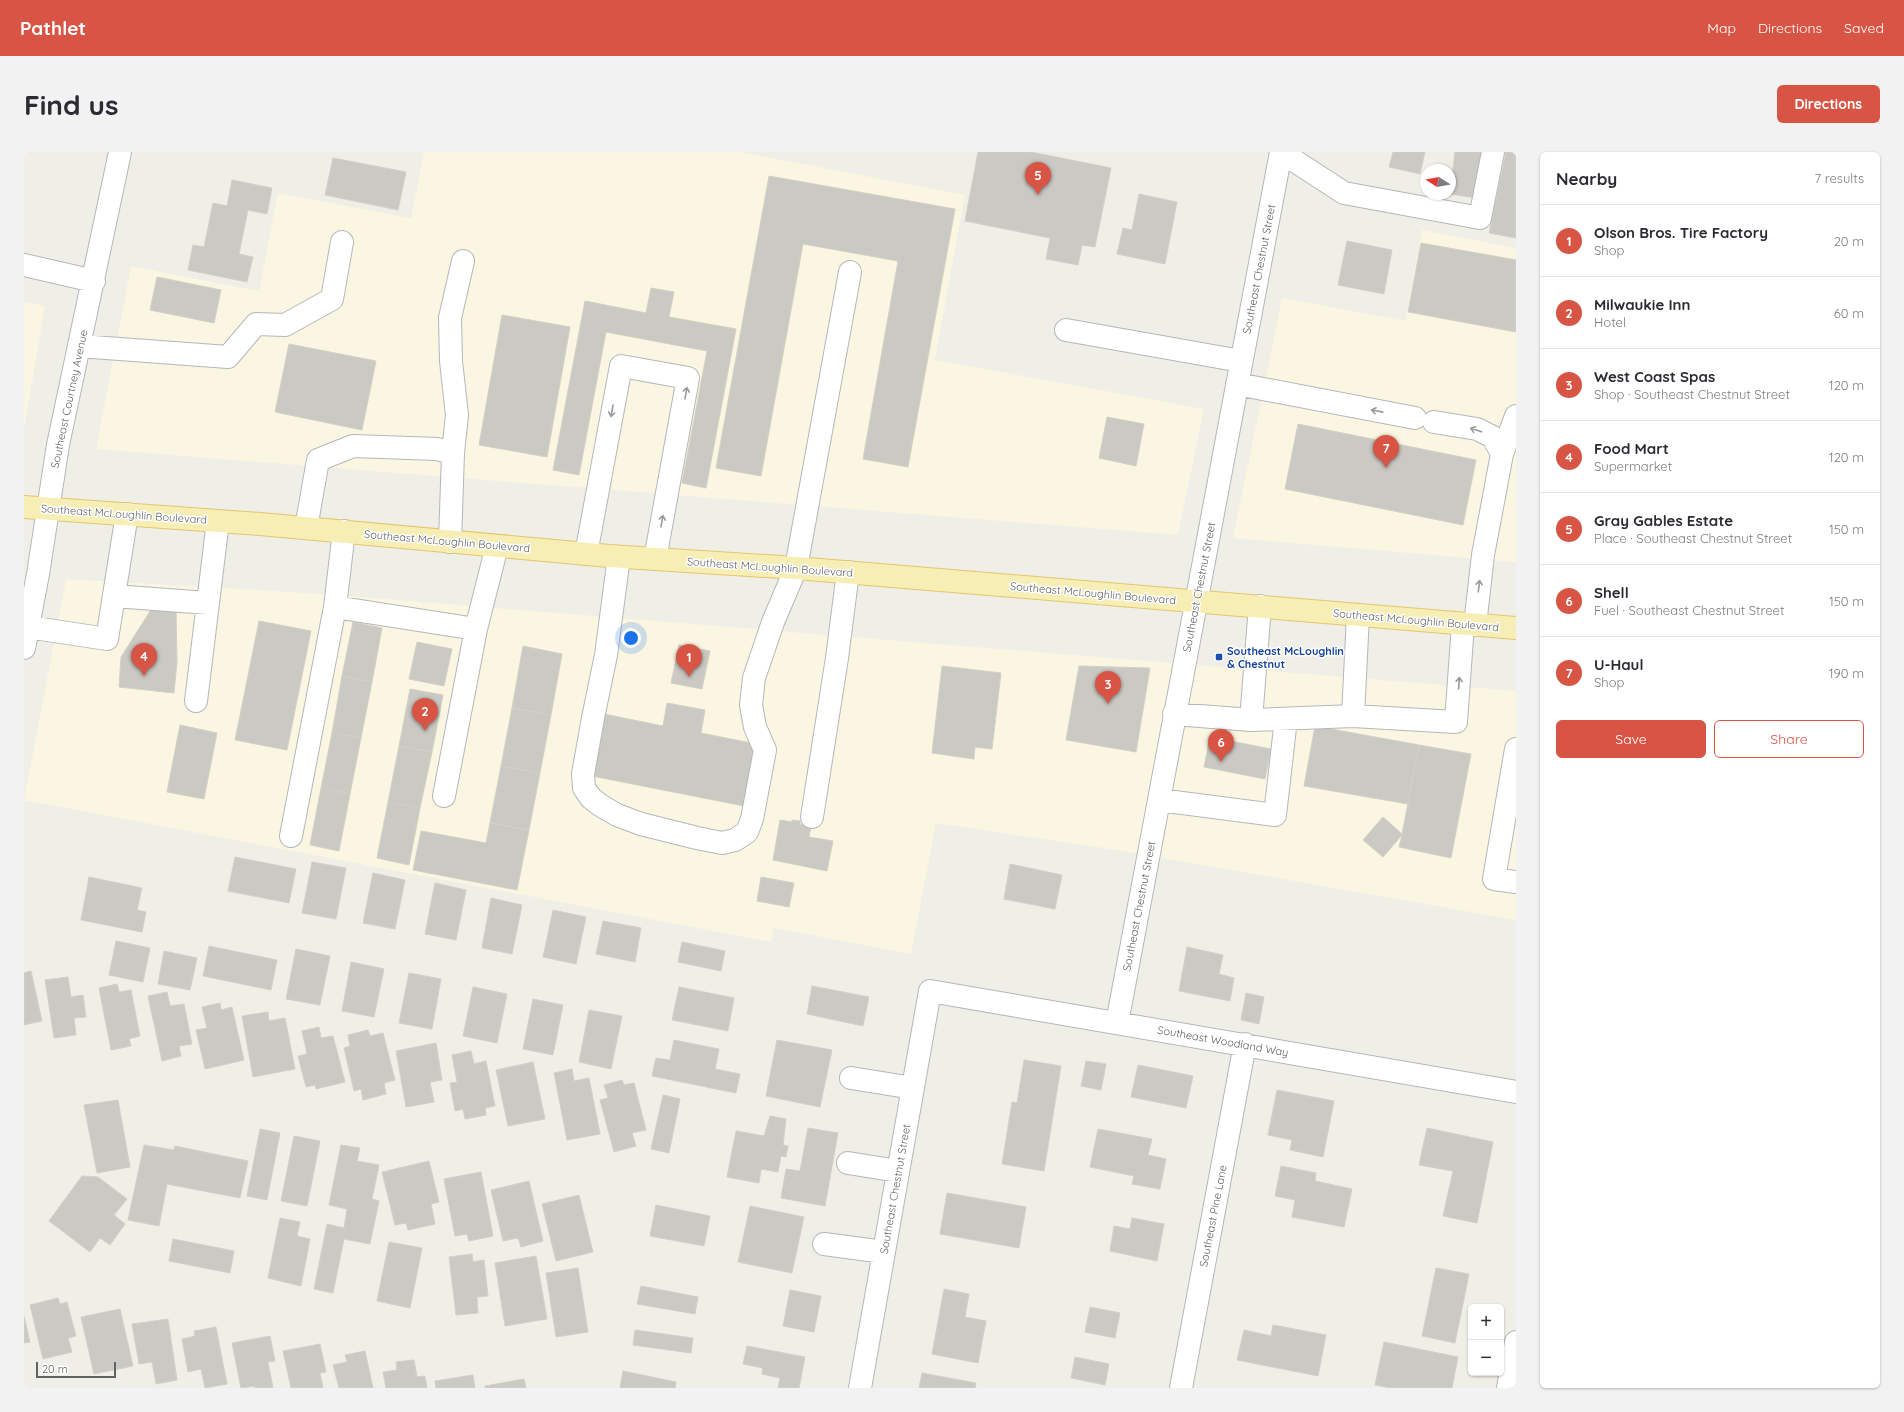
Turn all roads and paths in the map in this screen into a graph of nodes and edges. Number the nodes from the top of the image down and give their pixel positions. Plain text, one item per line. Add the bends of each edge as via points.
1 (120, 152) edge
2 (1281, 152) edge
3 (1493, 152) edge
4 (342, 242) dead end
5 (463, 261) dead end
6 (24, 265) edge
7 (850, 272) dead end
8 (94, 281) junction
9 (1066, 330) dead end
10 (80, 346) junction
11 (1241, 361) junction
12 (1237, 384) junction
13 (1516, 416) edge
14 (453, 453) junction
15 (1502, 454) junction
16 (24, 507) edge
17 (48, 508) junction
18 (127, 514) junction
19 (218, 521) junction
20 (306, 528) junction
21 (344, 531) junction
22 (450, 542) junction
23 (497, 546) junction
24 (586, 554) junction
25 (619, 557) junction
26 (655, 559) junction
27 (796, 568) junction
28 (848, 572) junction
29 (114, 596) junction
30 (208, 602) junction
31 (1196, 602) junction
32 (1260, 606) junction
33 (335, 608) junction
34 (1358, 615) junction
35 (1469, 624) junction
36 (1516, 628) edge
37 (476, 629) junction
38 (26, 637) edge
39 (196, 701) dead end
40 (1174, 714) junction
41 (1353, 716) junction
42 (1286, 719) junction
43 (1250, 720) junction
44 (1516, 749) edge
45 (444, 796) dead end
46 (1159, 800) junction
47 (812, 817) dead end
48 (291, 836) dead end
49 (1516, 882) edge
50 (930, 991) joint
51 (1117, 1023) junction
52 (1245, 1044) junction
53 (851, 1078) dead end
54 (913, 1088) junction
55 (1516, 1092) edge
56 (848, 1163) dead end
57 (898, 1171) junction
58 (824, 1244) dead end
59 (884, 1252) junction
60 (1516, 1342) edge
61 (860, 1388) edge
62 (1181, 1388) edge
63 (1508, 1388) edge

1 - 8 street, Southeast Courtney Avenue
2 - 3 street via 1344,193 1480,218
2 - 11 street, Southeast Chestnut Street
4 - 10 street via 332,299 285,325 256,324 228,357
5 - 14 street via 450,318 451,361 457,415
6 - 8 street
7 - 27 street
8 - 10 street, Southeast Courtney Avenue
9 - 11 street
10 - 17 street, Southeast Courtney Avenue via 58,445
11 - 12 street, Southeast Chestnut Street
15 -> 12 street via 1493,438 1477,429
12 - 31 street, Southeast Chestnut Street
13 - 15 street
14 - 20 street via 437,449 353,446 318,460
14 - 22 street
35 -> 15 street
16 - 17 main road, Southeast McLoughlin Boulevard
17 - 18 main road, Southeast McLoughlin Boulevard
17 - 38 street, Southeast Courtney Avenue
18 - 19 main road, Southeast McLoughlin Boulevard
18 - 29 street
19 - 20 main road, Southeast McLoughlin Boulevard
19 - 30 street
20 - 21 main road, Southeast McLoughlin Boulevard
21 - 22 main road, Southeast McLoughlin Boulevard
21 - 33 street
22 - 23 main road, Southeast McLoughlin Boulevard
23 - 24 main road, Southeast McLoughlin Boulevard
23 - 37 street
24 - 25 main road, Southeast McLoughlin Boulevard
26 -> 24 street via 688,378 621,366
25 - 26 main road, Southeast McLoughlin Boulevard
25 - 27 street via 606,655 583,774 584,788 591,798 617,815 641,824 722,843 735,840 747,832 752,819 765,750 751,705 754,678
26 - 27 main road, Southeast McLoughlin Boulevard
27 - 28 main road, Southeast McLoughlin Boulevard
28 - 31 main road, Southeast McLoughlin Boulevard
28 - 47 street
29 - 30 street
29 - 38 street via 107,639
30 - 39 street
31 - 32 main road, Southeast McLoughlin Boulevard
31 - 40 street, Southeast Chestnut Street
32 - 34 main road, Southeast McLoughlin Boulevard
32 - 43 street
33 - 37 street
33 - 48 street
34 - 35 main road, Southeast McLoughlin Boulevard
34 - 41 street
35 - 36 main road, Southeast McLoughlin Boulevard
41 -> 35 street via 1456,722
37 - 45 street
40 - 43 street
40 - 46 street, Southeast Chestnut Street
41 - 42 street
42 - 43 street
42 - 46 street via 1275,816
44 - 49 street via 1494,878
46 - 51 street, Southeast Chestnut Street
50 - 51 street, Southeast Woodland Way
50 - 54 street, Southeast Chestnut Street
51 - 52 street, Southeast Woodland Way
52 - 55 street, Southeast Woodland Way
52 - 62 street, Southeast Pine Lane
53 - 54 street
54 - 57 street, Southeast Chestnut Street
56 - 57 street
57 - 59 street, Southeast Chestnut Street
58 - 59 street
59 - 61 street, Southeast Chestnut Street
60 - 63 street

